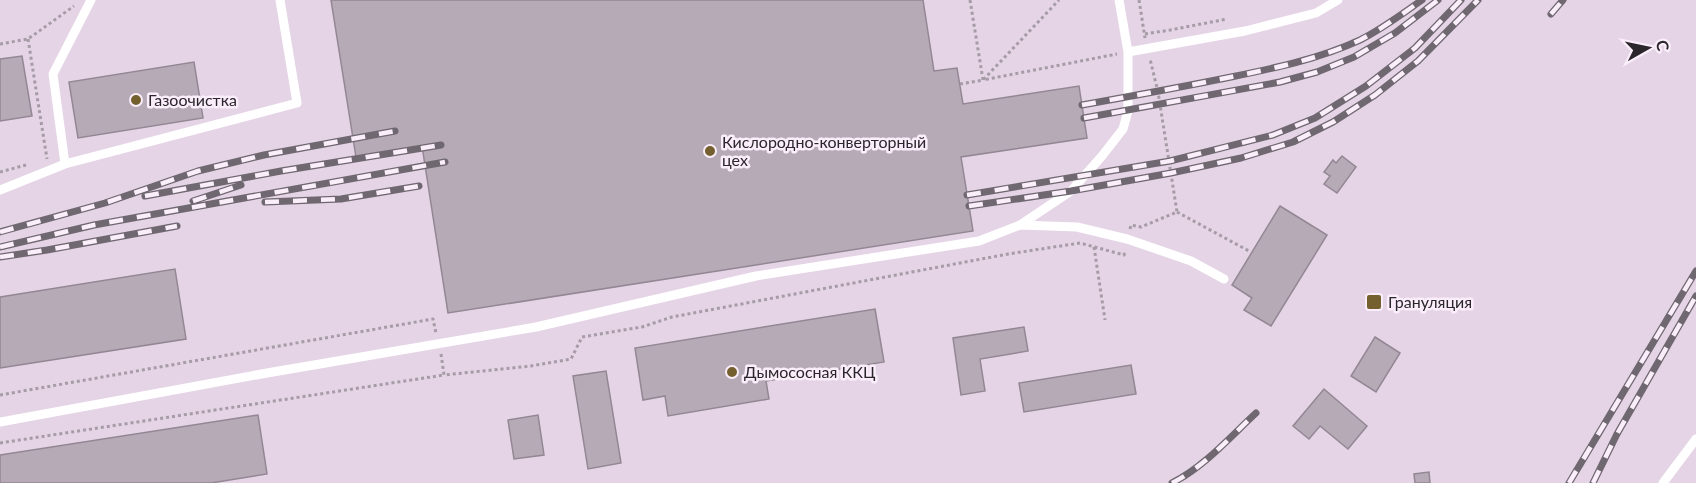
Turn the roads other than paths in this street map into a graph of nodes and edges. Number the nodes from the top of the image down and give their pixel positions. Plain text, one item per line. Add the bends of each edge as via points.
1 (91, 0) edge
2 (280, 0) edge
3 (1119, 0) edge
4 (1338, 0) edge
5 (1128, 52) junction
6 (65, 164) junction
7 (0, 190) edge
8 (1020, 225) junction
9 (1224, 279) dead end
10 (0, 422) edge
11 (1696, 439) edge
12 (1663, 483) edge

1 - 6 lane via 53,74
2 - 6 lane via 297,103
3 - 5 lane
4 - 5 lane via 1316,13 1245,31
5 - 8 lane via 1129,97 1123,129 1071,191
6 - 7 lane
8 - 9 lane via 1077,227 1127,239 1191,261
8 - 10 lane via 979,240 756,276 536,327
11 - 12 lane

